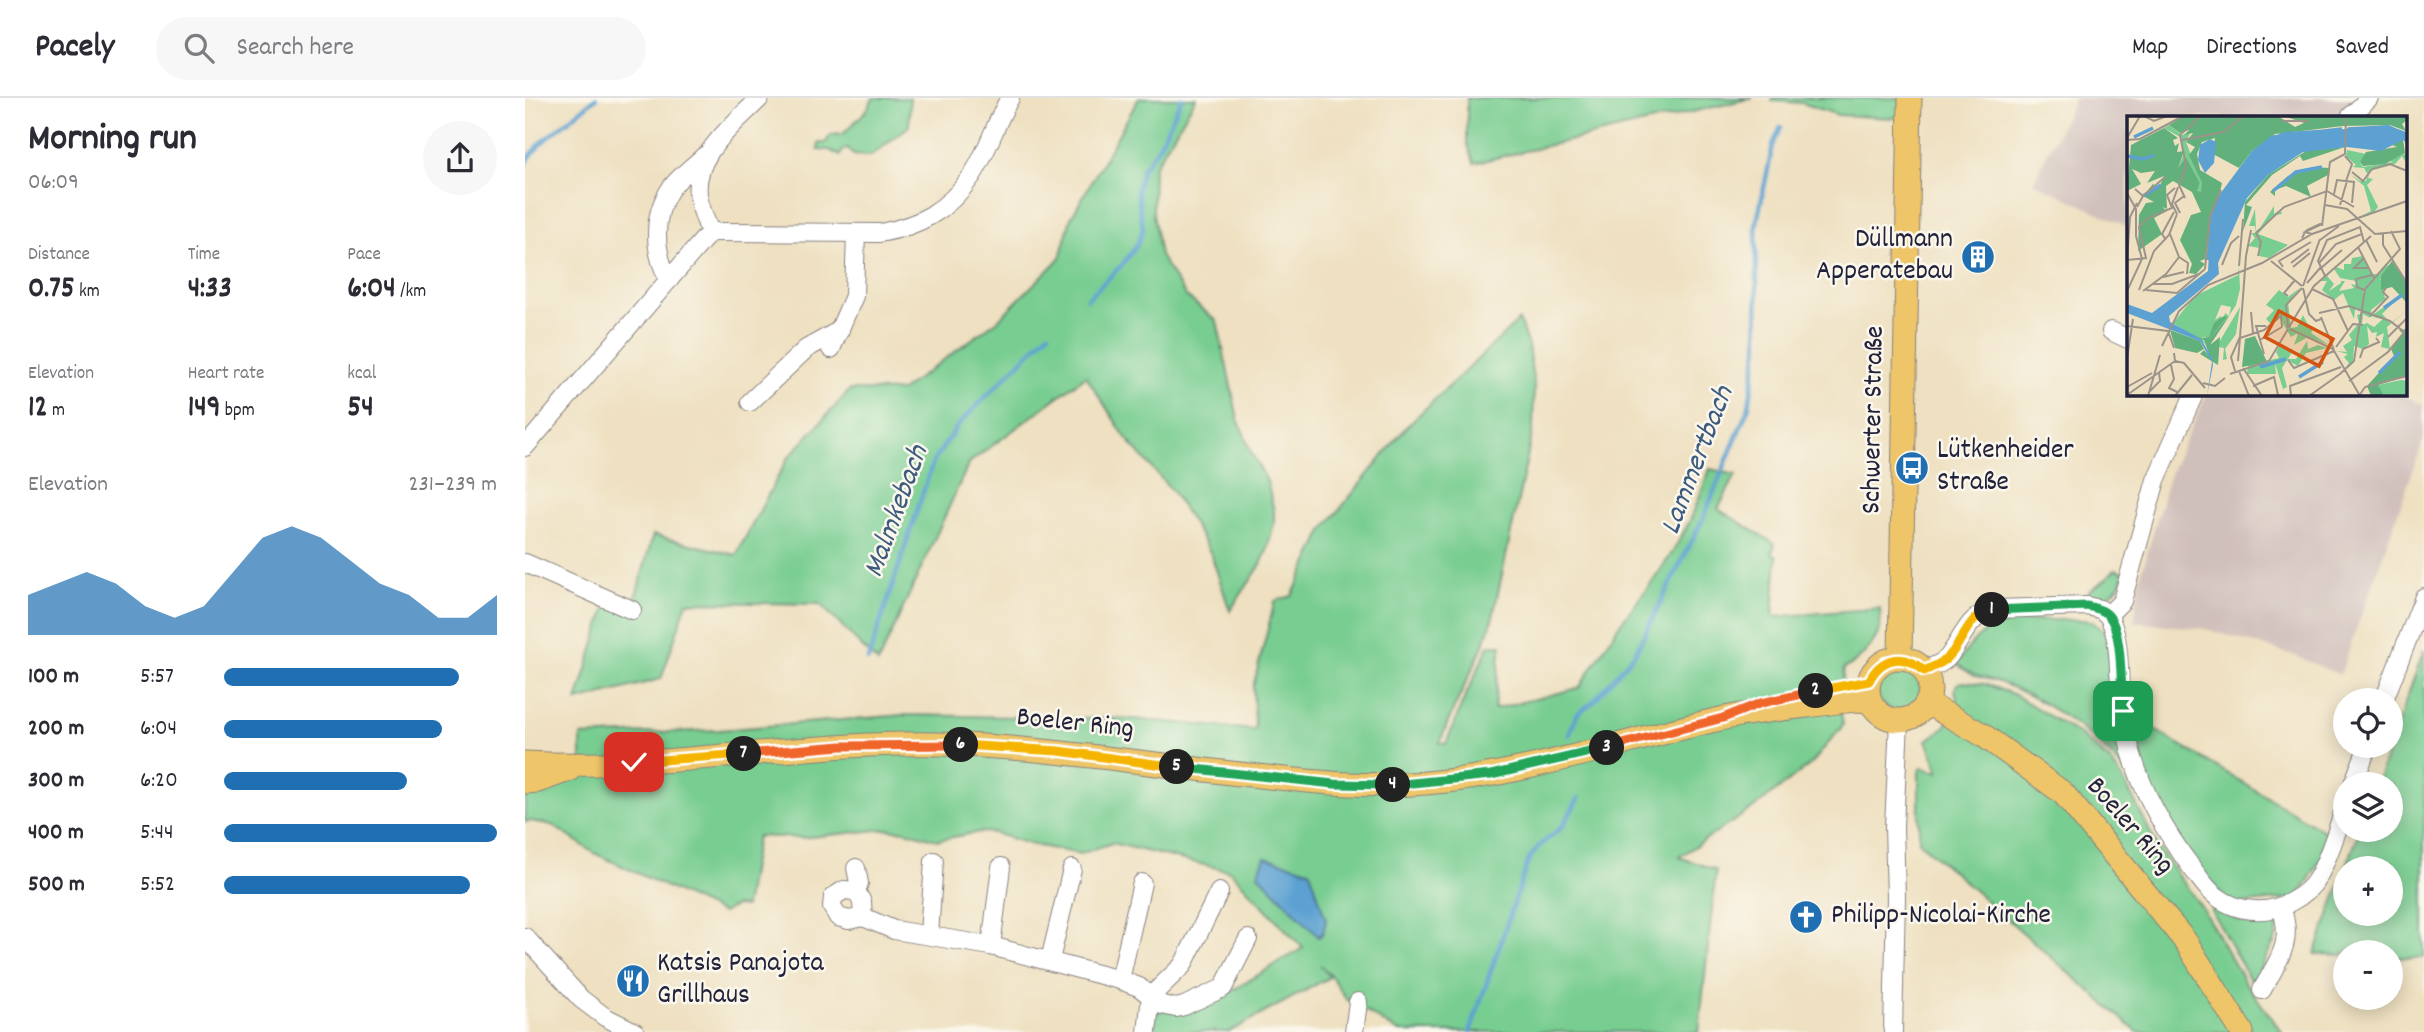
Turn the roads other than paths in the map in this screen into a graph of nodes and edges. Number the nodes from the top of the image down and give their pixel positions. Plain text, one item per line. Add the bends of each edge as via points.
1 (760, 98) edge
2 (1010, 98) edge
3 (1910, 98) edge
4 (2369, 98) edge
5 (2351, 116) edge
6 (708, 152) junction
7 (710, 232) junction
8 (856, 233) junction
9 (669, 280) junction
10 (840, 330) junction
11 (2111, 331) dead end
12 (2127, 339) edge
13 (831, 349) dead end
14 (2193, 396) edge
15 (750, 402) dead end
16 (525, 447) edge
17 (525, 563) edge
18 (2424, 597) edge
19 (632, 610) dead end
20 (2108, 615) junction
21 (1900, 658) junction
22 (1924, 671) junction
23 (2389, 688) edge
24 (1869, 691) junction
25 (1927, 704) junction
26 (1899, 721) junction
27 (525, 764) edge
28 (581, 765) junction
29 (525, 782) edge
30 (2333, 839) edge
31 (934, 861) dead end
32 (1001, 867) dead end
33 (856, 868) dead end
34 (1072, 869) dead end
35 (1142, 883) dead end
36 (856, 891) junction
37 (1219, 891) dead end
38 (2281, 906) junction
39 (863, 917) junction
40 (929, 935) junction
41 (525, 937) edge
42 (1248, 939) dead end
43 (991, 946) junction
44 (1050, 960) junction
45 (1120, 980) junction
46 (2262, 990) dead end
47 (1151, 996) junction
48 (1358, 1002) dead end
49 (635, 1032) edge
50 (1147, 1032) edge
51 (1354, 1032) edge
52 (1893, 1032) edge
53 (2242, 1032) edge

1 - 6 street
2 - 8 street via 972,177 951,200 907,228
3 - 21 main road, Schwerter Straße
4 - 5 street
6 - 7 street via 699,176 699,199
6 - 9 street via 670,189 661,207 659,255
7 - 8 street
7 - 9 street
8 - 10 street via 854,296
9 - 16 street
10 - 13 street
10 - 15 street via 806,349
11 - 12 street
14 - 20 street via 2156,480 2122,601
17 - 19 street
18 - 23 street
20 - 22 street via 2087,606 1983,611 1947,658
20 - 38 street via 2118,641 2128,738 2158,818 2214,895 2244,909
21 - 22 main road via 1917,663
21 - 24 main road via 1874,670
22 - 25 main road via 1930,688
24 - 26 main road via 1883,716
24 - 28 main road, Boeler Ring via 1761,703 1723,718 1491,775 1382,786 1238,774 1059,751 939,744 841,746
25 - 26 main road via 1912,718
25 - 53 main road, Boeler Ring via 1983,735 2063,793 2186,942
26 - 52 street
27 - 28 main road, Boeler Ring
28 - 29 main road, Boeler Ring
30 - 38 street via 2318,879 2298,898
31 - 40 street
32 - 43 street
33 - 36 street
34 - 44 street
35 - 45 street
36 - 39 street
36 - 39 street via 838,892 832,907 843,919
37 - 47 street via 1183,965
38 - 46 street via 2287,937
39 - 40 street via 894,930
40 - 43 street
41 - 49 street via 581,999
42 - 47 street via 1223,989 1176,1008
43 - 44 street
44 - 45 street
45 - 47 street
47 - 50 street
48 - 51 street

